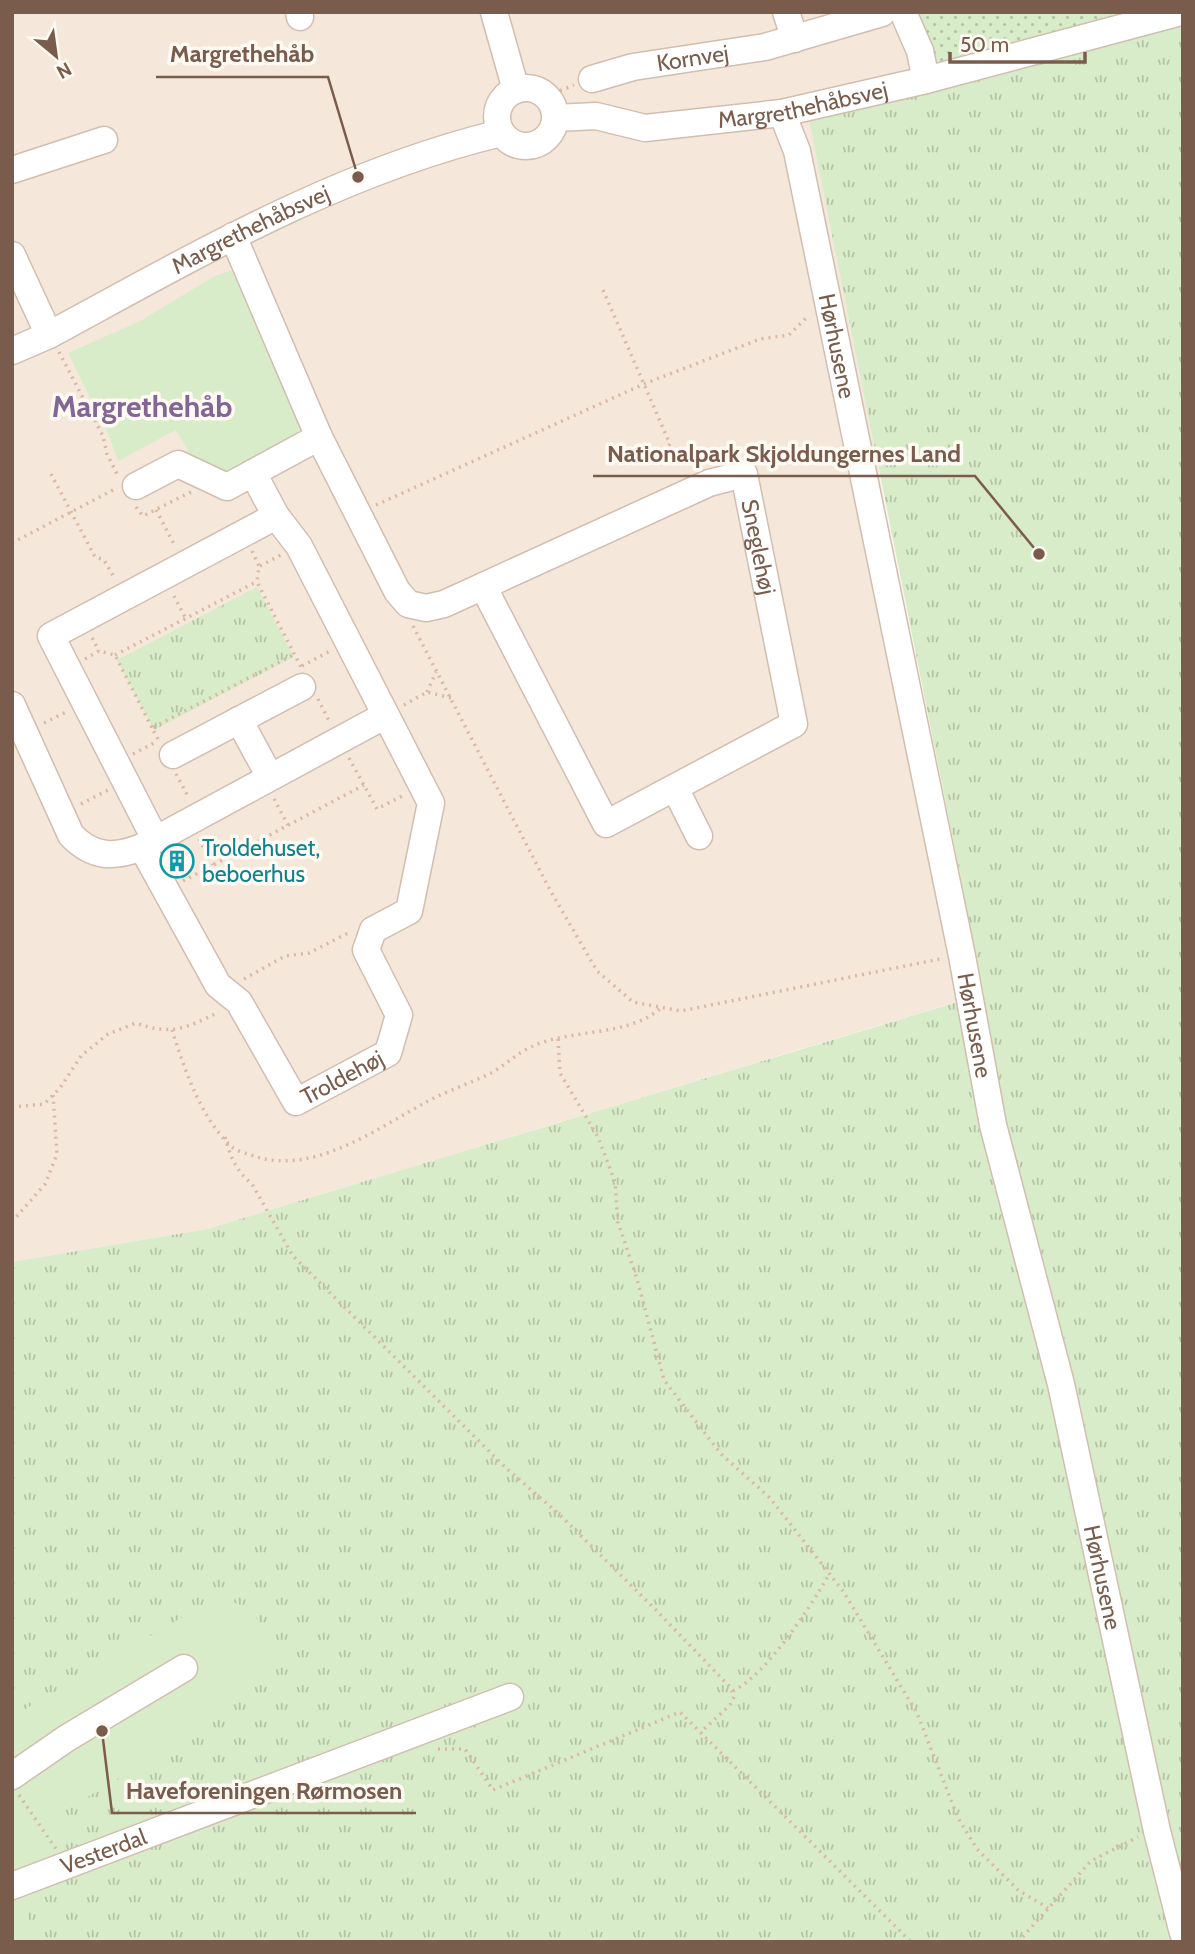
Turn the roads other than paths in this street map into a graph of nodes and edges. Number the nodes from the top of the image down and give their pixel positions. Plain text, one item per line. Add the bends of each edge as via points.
1 (494, 12) edge
2 (786, 12) edge
3 (1181, 12) edge
4 (893, 13) edge
5 (795, 39) junction
6 (592, 79) road end
7 (926, 80) junction
8 (516, 90) junction
9 (551, 107) junction
10 (782, 113) junction
11 (501, 133) junction
12 (104, 140) dead end
13 (12, 170) edge
14 (233, 236) junction
15 (12, 255) edge
16 (49, 335) junction
17 (12, 351) edge
18 (319, 438) junction
19 (253, 473) junction
20 (134, 494) road end
21 (276, 516) junction
22 (483, 586) junction
23 (306, 680) road end
24 (12, 705) edge
25 (384, 716) junction
26 (239, 720) junction
27 (166, 747) road end
28 (268, 780) junction
29 (675, 788) junction
30 (699, 836) dead end
31 (149, 843) junction
32 (184, 1668) dead end
33 (510, 1697) dead end
34 (12, 1776) edge
35 (12, 1886) edge
36 (1183, 1933) edge

1 - 8 street
2 - 5 street
3 - 7 street, Margrethehåbsvej
4 - 5 street, Kornvej
4 - 7 street via 920,51
5 - 6 street, Kornvej via 633,67
7 - 10 street, Margrethehåbsvej
8 - 9 street via 532,89
8 - 11 street via 498,108
9 - 10 street, Margrethehåbsvej via 645,128
9 - 11 street via 548,138 528,147 518,146
10 - 36 street, Hørhusene via 797,151 993,1125 1062,1384
11 - 14 street, Margrethehåbsvej via 385,167 310,197
12 - 13 street
14 - 16 street, Margrethehåbsvej
14 - 18 street
15 - 16 street
16 - 17 street, Margrethehåbsvej
18 - 19 street
18 - 22 street, Sneglehøj via 408,604 426,608 444,604
19 - 20 street via 227,487 178,464
19 - 21 street
21 - 25 street via 299,546
21 - 31 street, Troldehøj via 51,636 121,772
22 - 29 street, Sneglehøj via 607,824
22 - 29 street, Sneglehøj via 709,483 744,474 794,724
23 - 26 street
24 - 31 street via 61,815 83,848 100,855 120,855
25 - 28 street
25 - 31 street, Troldehøj via 431,803 409,911 373,930 366,950 399,1015 388,1053 296,1102 232,996 218,985 166,890
26 - 27 street
26 - 28 street
28 - 31 street
29 - 30 street
32 - 34 street
33 - 35 street, Vesterdal

